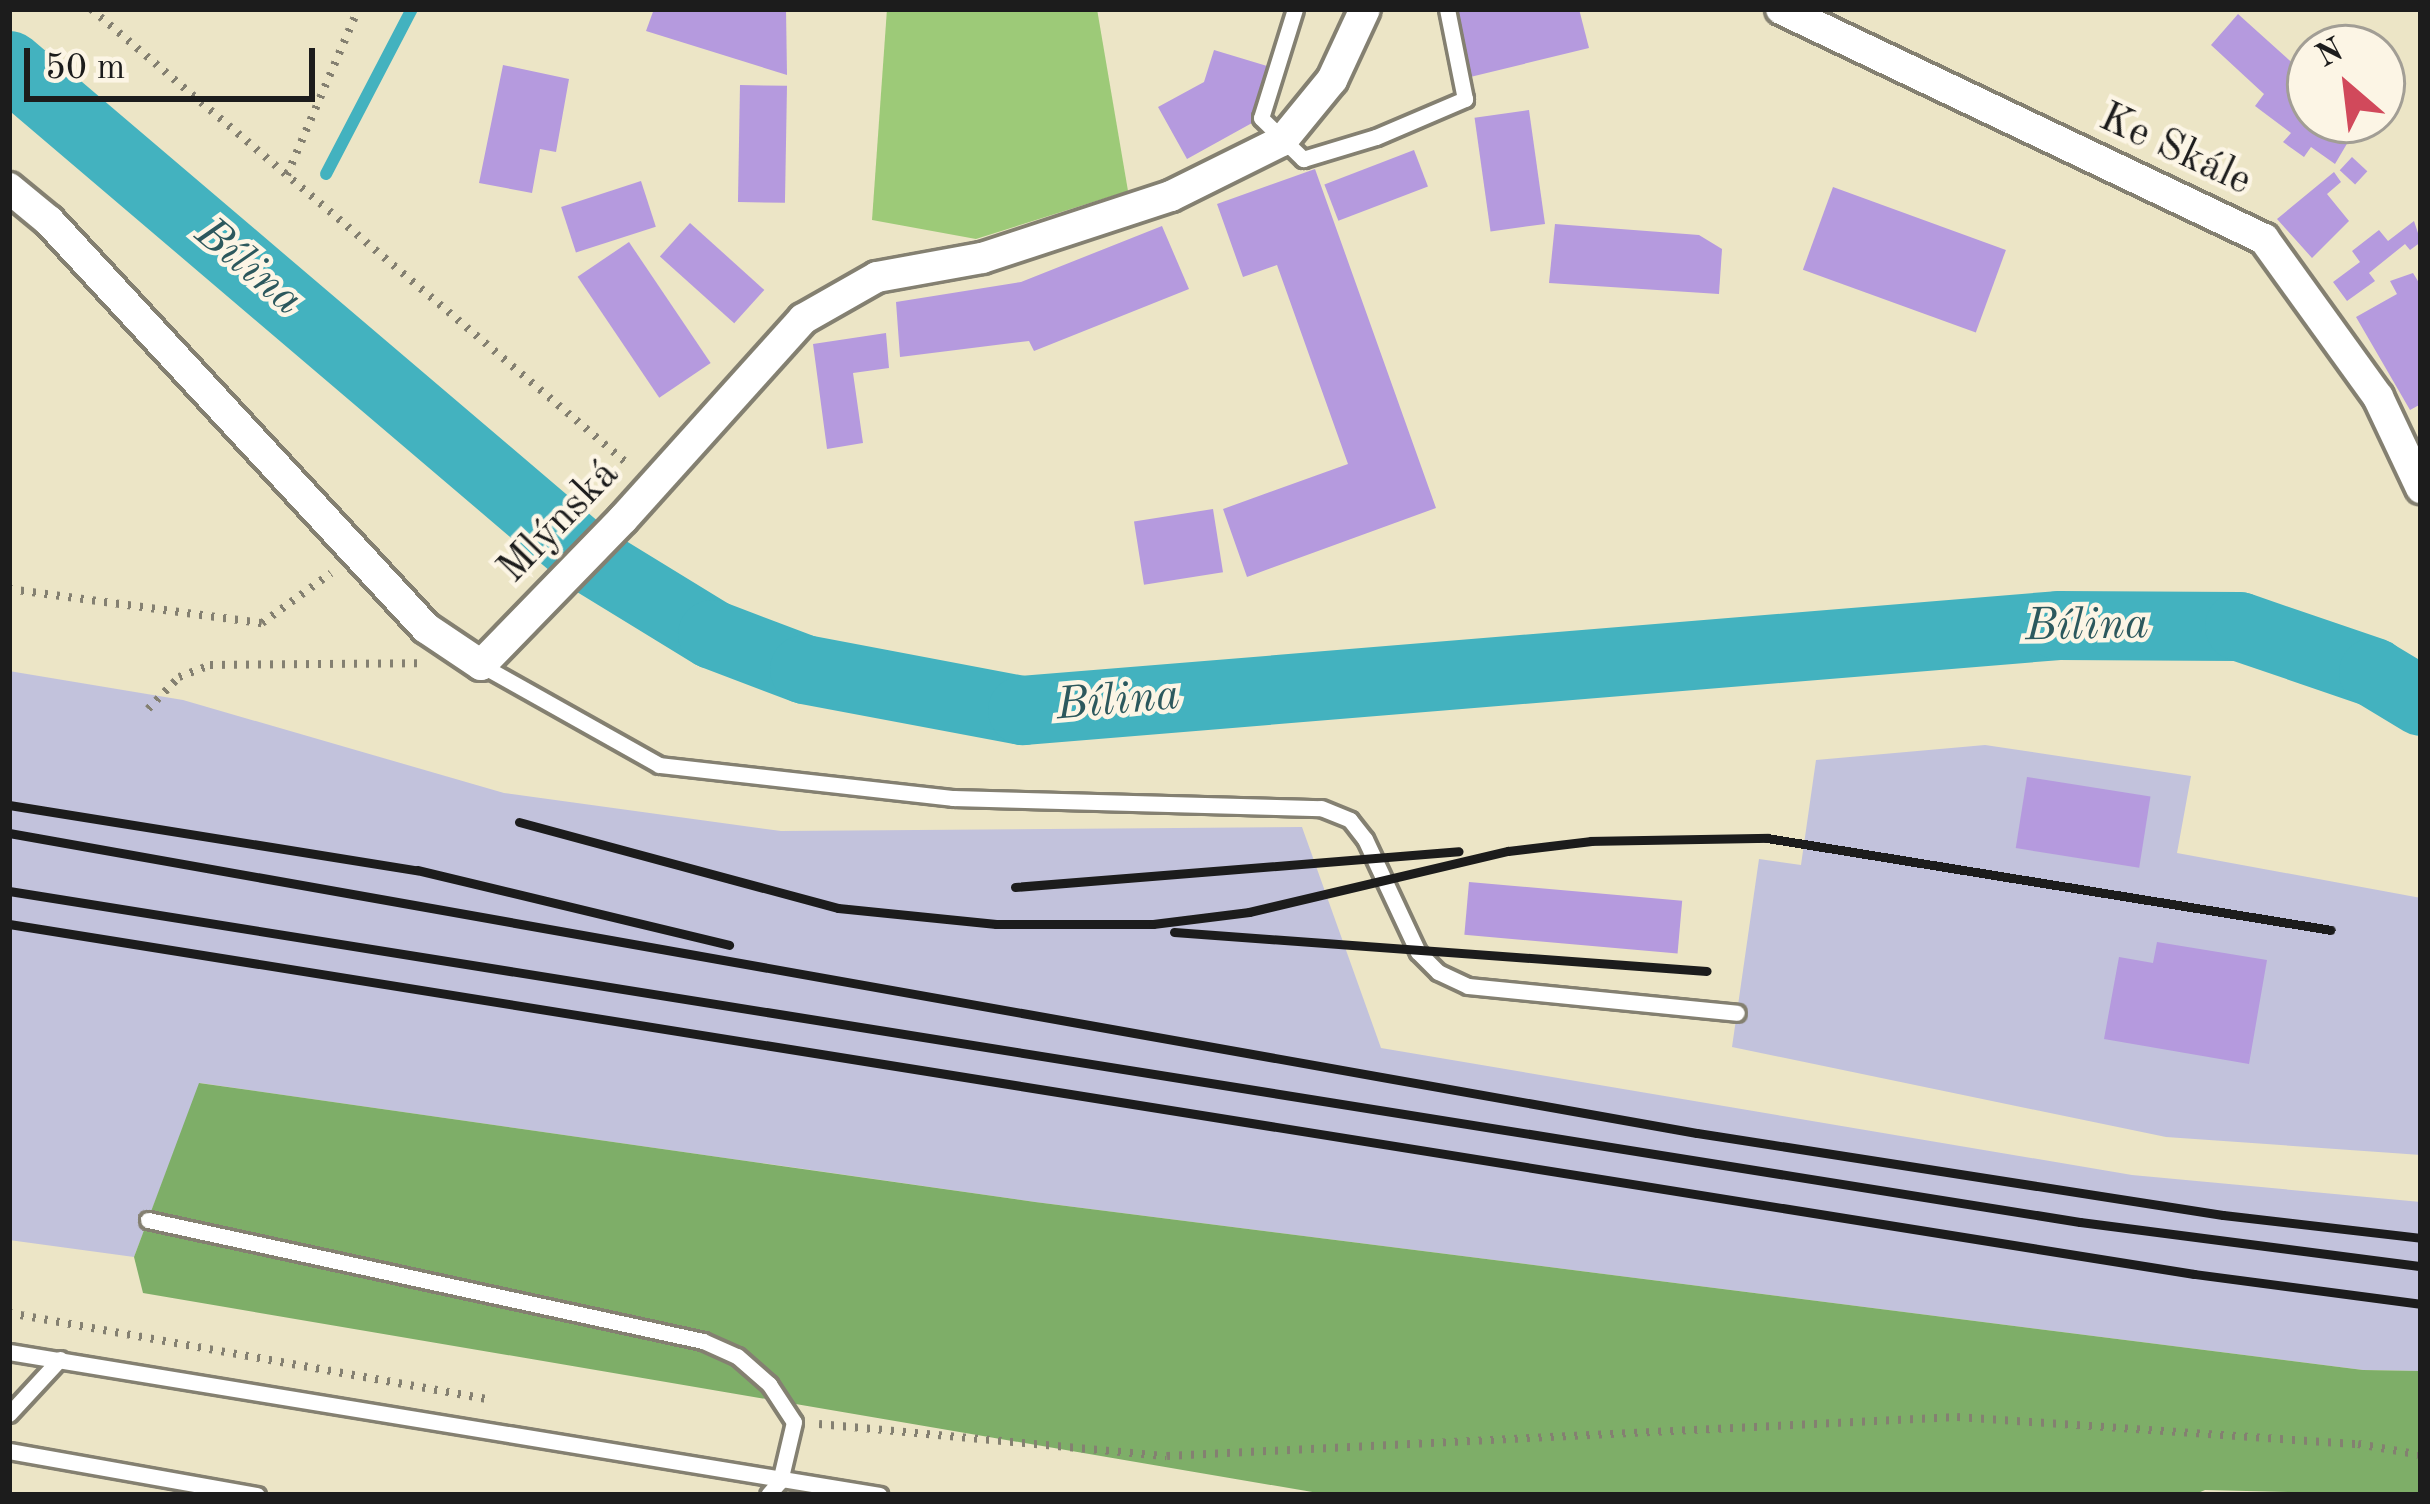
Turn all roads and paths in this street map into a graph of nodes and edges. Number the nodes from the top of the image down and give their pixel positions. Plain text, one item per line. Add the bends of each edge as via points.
1 (91, 9) edge
2 (358, 9) edge
3 (1295, 9) edge
4 (1365, 9) edge
5 (1447, 9) edge
6 (1784, 9) edge
7 (1282, 141) junction
8 (287, 175) junction
9 (9, 188) edge
10 (653, 485) junction
11 (2421, 488) edge
12 (357, 554) junction
13 (9, 589) edge
14 (469, 657) junction
15 (148, 709) dead end
16 (1737, 1013) dead end
17 (148, 1220) dead end
18 (9, 1313) edge
19 (9, 1352) edge
20 (60, 1359) junction
21 (497, 1401) dead end
22 (9, 1414) edge
23 (794, 1422) junction
24 (9, 1451) edge
25 (2421, 1454) edge
26 (774, 1488) edge
27 (257, 1495) edge
28 (879, 1495) edge

1 - 8 path
2 - 8 path
3 - 7 lane via 1261,118
4 - 7 street via 1332,80
5 - 7 lane via 1465,99 1304,160
6 - 11 street, Ke Skále via 2264,238 2378,397
7 - 10 street, Mlýnská via 1171,196 982,258 841,293 803,319
8 - 10 path
9 - 12 street via 49,221
10 - 14 street, Mlýnská via 555,587
12 - 13 path via 262,623
12 - 14 street via 426,628
14 - 15 path via 210,665 179,676
14 - 16 lane via 659,765 953,798 1322,808 1350,820 1366,839 1418,952 1438,973 1468,986
17 - 23 lane via 703,1341 769,1384
18 - 21 path
19 - 20 lane
20 - 22 lane
20 - 26 lane
23 - 25 path via 1167,1456 1957,1417
23 - 26 lane
24 - 27 lane
26 - 28 lane

